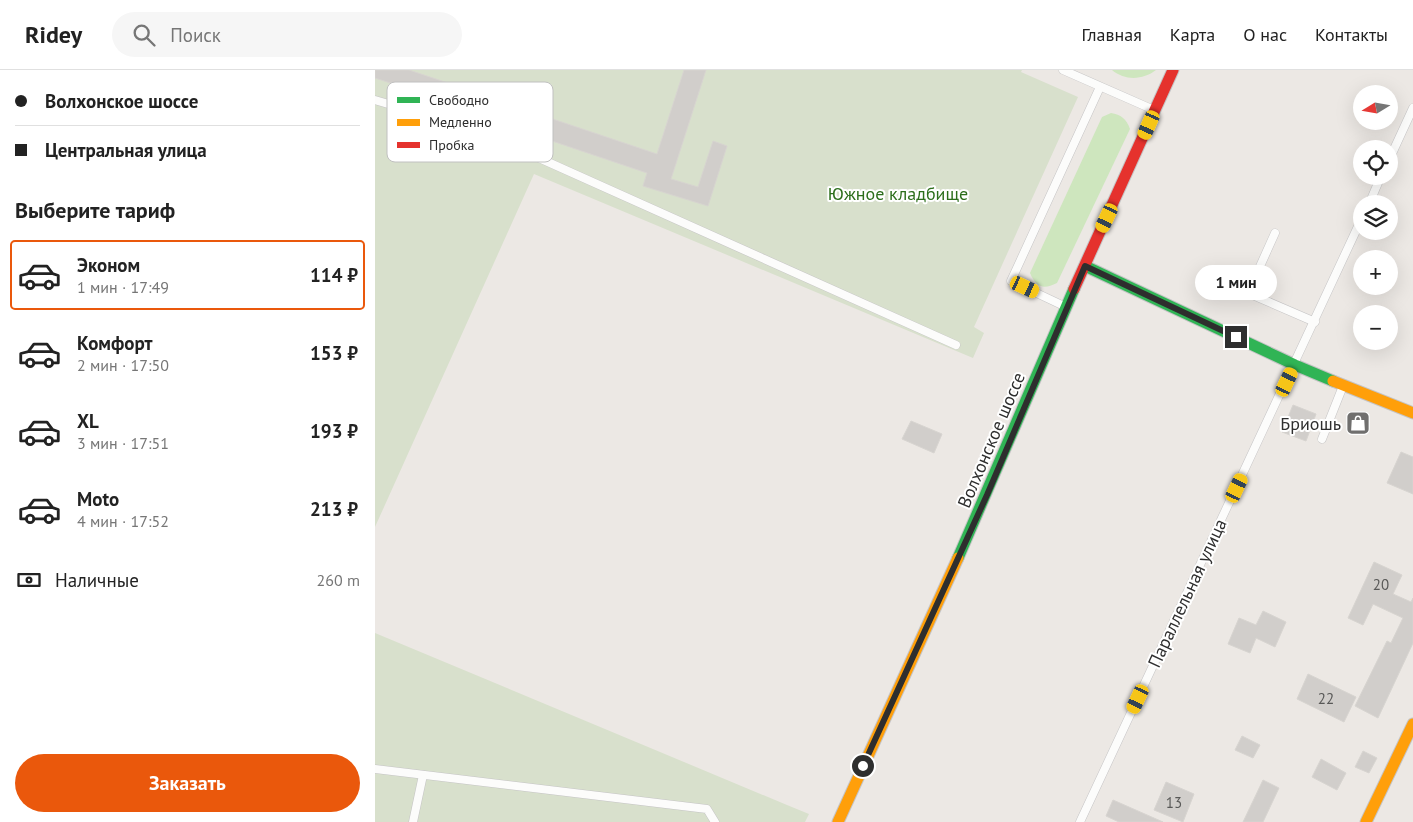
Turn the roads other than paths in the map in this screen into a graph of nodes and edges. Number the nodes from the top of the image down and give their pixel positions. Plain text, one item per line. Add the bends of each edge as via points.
1 (1062, 70) edge
2 (1173, 70) edge
3 (1099, 87) junction
4 (375, 100) edge
5 (387, 104) edge
6 (1413, 108) edge
7 (1155, 110) junction
8 (1398, 140) edge
9 (549, 162) edge
10 (1275, 233) dead end
11 (1353, 238) edge
12 (1085, 266) junction
13 (1066, 307) junction
14 (1315, 322) junction
15 (956, 345) dead end
16 (1295, 365) junction
17 (1343, 384) junction
18 (1413, 413) edge
19 (1322, 439) dead end
20 (1413, 724) edge
21 (375, 769) edge
22 (423, 775) junction
23 (413, 822) edge
24 (715, 822) edge
25 (838, 822) edge
26 (1080, 822) edge
27 (1366, 822) edge

1 - 3 lane
2 - 7 main road, Волхонское шоссе
3 - 7 lane
3 - 13 lane via 1011,281
4 - 5 lane
6 - 8 lane
7 - 12 main road, Волхонское шоссе
9 - 15 lane
10 - 14 lane via 1248,293
11 - 14 lane, Параллельная улица
12 - 13 main road, Волхонское шоссе
12 - 16 main road
13 - 25 main road, Волхонское шоссе via 987,495
14 - 16 lane, Параллельная улица
16 - 17 main road
16 - 26 lane, Параллельная улица
17 - 18 main road
17 - 19 lane
20 - 27 main road
21 - 22 lane
22 - 23 lane
22 - 24 lane via 707,809

